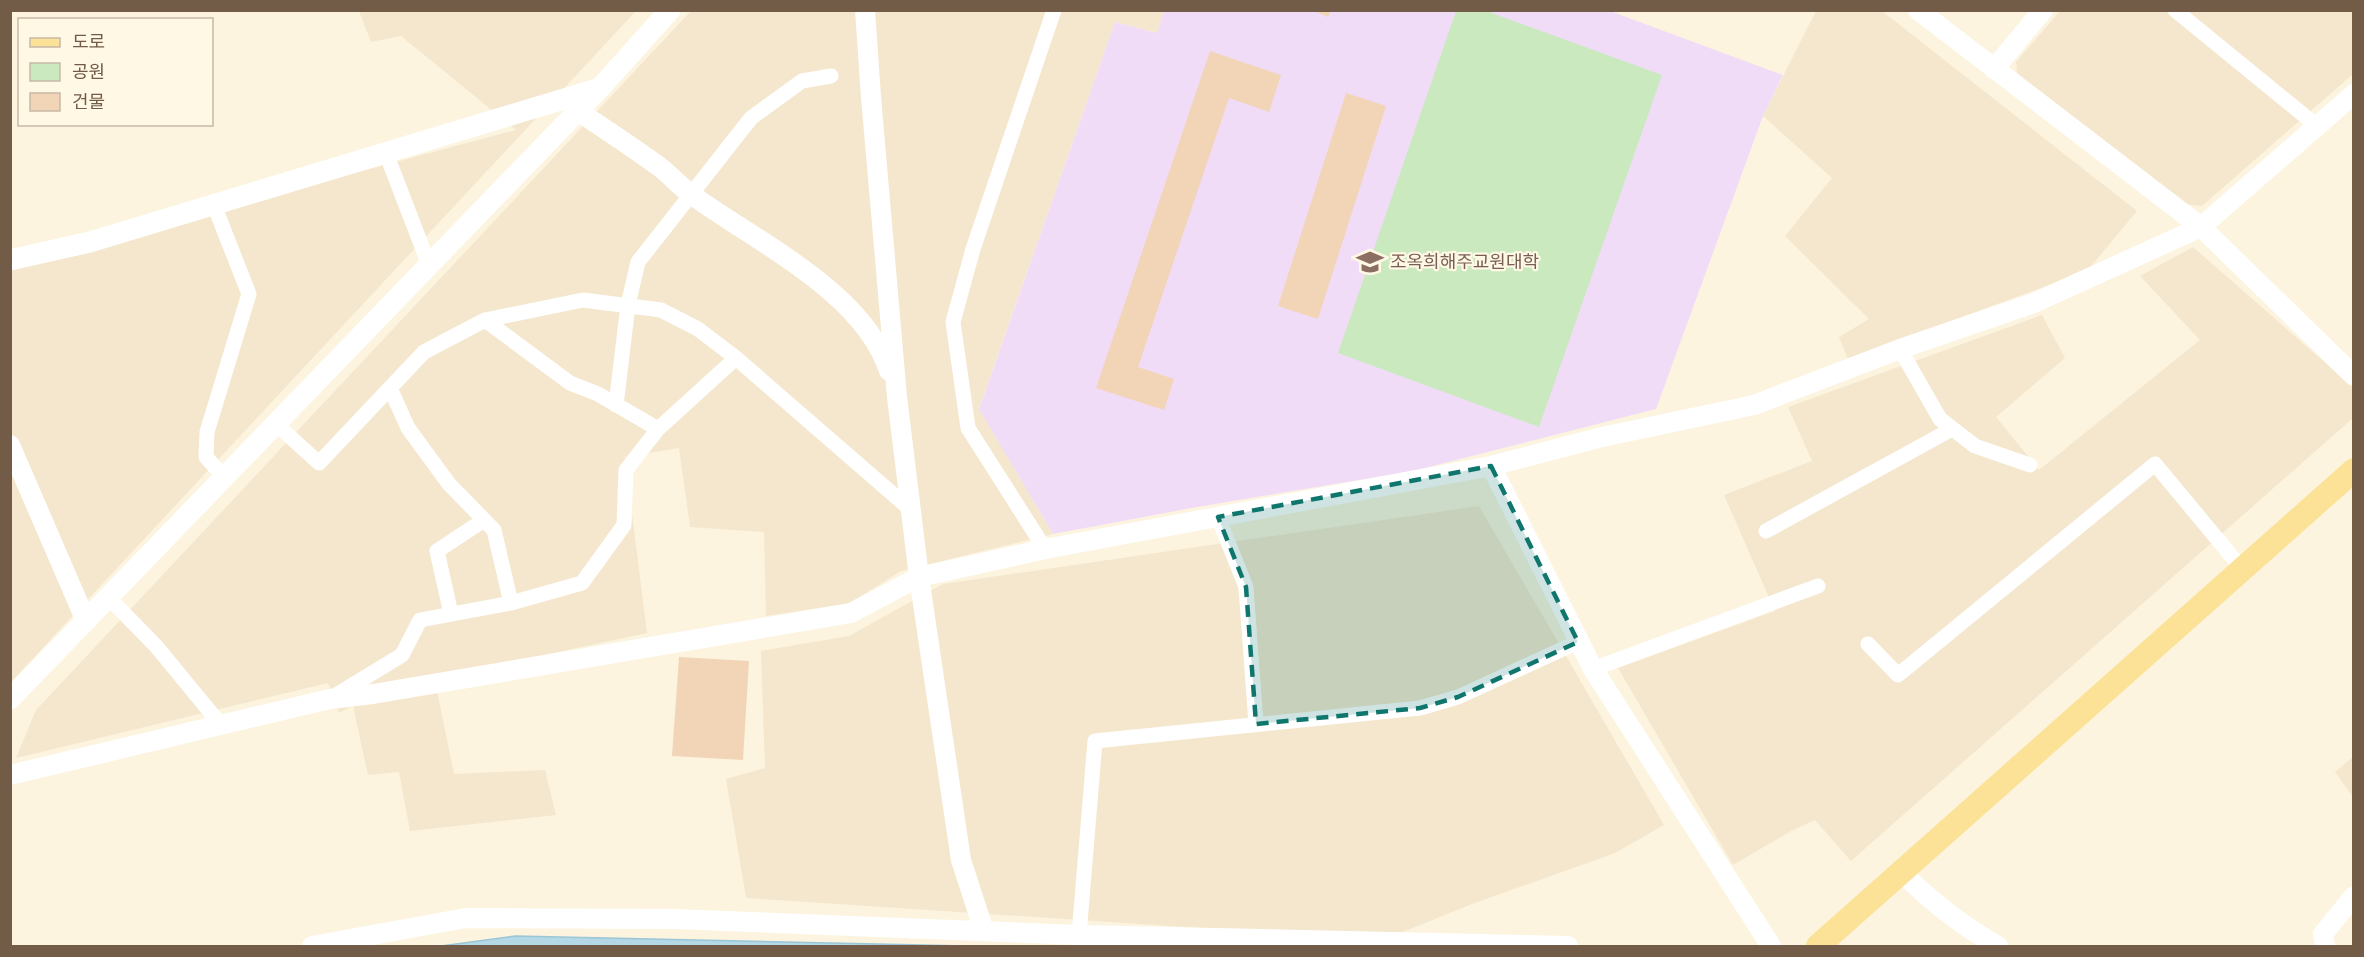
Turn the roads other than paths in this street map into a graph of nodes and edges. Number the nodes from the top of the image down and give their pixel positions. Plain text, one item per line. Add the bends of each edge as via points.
1 (670, 10) edge
2 (866, 10) edge
3 (1054, 10) edge
4 (1918, 10) edge
5 (2043, 10) edge
6 (2175, 10) edge
7 (1994, 69) junction
8 (831, 76) dead end
9 (600, 88) junction
10 (2354, 94) edge
11 (578, 111) junction
12 (2317, 126) junction
13 (386, 153) junction
14 (691, 194) junction
15 (214, 205) junction
16 (2202, 227) junction
17 (10, 260) edge
18 (429, 265) junction
19 (628, 306) junction
20 (485, 320) junction
21 (1900, 350) junction
22 (736, 358) junction
23 (2354, 376) edge
24 (390, 388) junction
25 (897, 397) junction
26 (616, 405) junction
27 (276, 424) junction
28 (658, 429) junction
29 (1952, 429) junction
30 (10, 445) edge
31 (2030, 465) dead end
32 (1491, 466) junction
33 (2354, 470) edge
34 (224, 477) junction
35 (910, 509) junction
36 (1218, 517) junction
37 (484, 520) junction
38 (1766, 531) dead end
39 (1045, 549) junction
40 (2243, 570) junction
41 (919, 577) junction
42 (1818, 586) dead end
43 (108, 597) junction
44 (511, 603) junction
45 (451, 614) junction
46 (86, 621) junction
47 (1578, 642) junction
48 (1868, 644) dead end
49 (1593, 669) junction
50 (10, 699) edge
51 (330, 699) junction
52 (1256, 724) junction
53 (221, 725) junction
54 (10, 776) edge
55 (1901, 872) junction
56 (2354, 897) edge
57 (984, 931) junction
58 (1079, 935) junction
59 (312, 946) edge
60 (1568, 946) edge
61 (1771, 946) edge
62 (1818, 946) edge
63 (1998, 946) edge
64 (2325, 946) edge

1 - 9 main road
2 - 25 street
3 - 39 street via 973,249 953,322 968,428
4 - 7 street
5 - 7 street
6 - 12 street
7 - 16 street
8 - 14 street via 802,81 751,118
9 - 11 main road
9 - 13 main road
10 - 12 street
11 - 14 street
11 - 18 main road
12 - 16 street
13 - 15 main road
13 - 18 street
14 - 19 street via 638,262
14 - 25 street via 811,274 852,313 883,353
15 - 17 main road via 90,242
15 - 34 street via 249,294 207,432 206,457
16 - 21 street via 2034,303
16 - 23 street
18 - 27 main road
19 - 20 street via 583,300
19 - 22 street via 661,310 698,328
19 - 26 street
20 - 24 street via 424,352
20 - 26 street via 570,383
21 - 29 street via 1940,419
21 - 32 street via 1754,405 1602,436
22 - 28 street
22 - 35 street
24 - 27 street via 319,463
24 - 37 street via 408,428 449,484
25 - 35 street
26 - 28 street
27 - 34 main road
28 - 44 street via 626,470 624,525 582,583
29 - 31 street via 1975,446
29 - 38 street
30 - 46 street
32 - 36 street
32 - 47 street
33 - 40 main road
34 - 43 main road
35 - 41 street
36 - 39 street
36 - 52 street via 1246,587
37 - 44 street via 494,530
37 - 45 street via 437,551
39 - 41 street
40 - 48 street via 2155,464 1898,675
40 - 55 main road
41 - 51 street via 851,613
41 - 57 street via 961,860
42 - 49 street
43 - 46 main road
43 - 53 street via 156,646
44 - 45 street
45 - 51 street via 420,620 402,655
46 - 50 main road
47 - 49 street
47 - 52 street via 1458,697 1420,708
49 - 61 street
51 - 53 street
52 - 58 street via 1095,741
53 - 54 street
55 - 62 main road
55 - 63 street via 1936,906
56 - 64 street via 2323,934
57 - 58 street
57 - 59 street via 675,919 466,918
58 - 60 street

